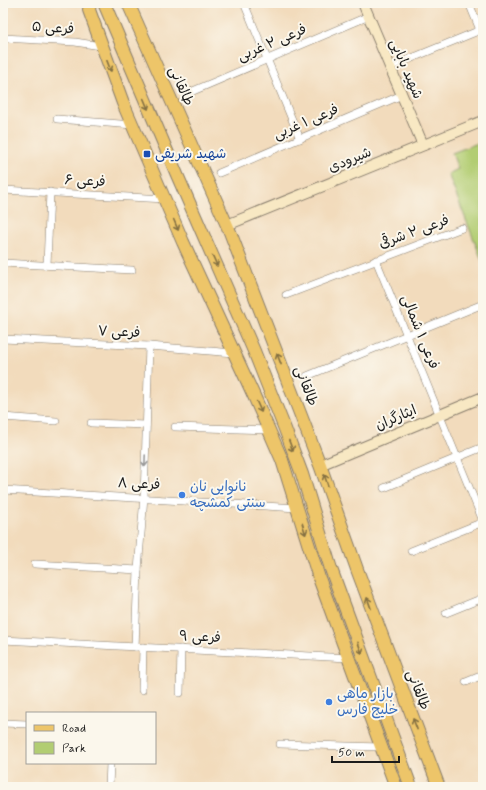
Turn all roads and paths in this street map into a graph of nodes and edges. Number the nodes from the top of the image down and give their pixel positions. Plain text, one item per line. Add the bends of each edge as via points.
1 (90, 3) edge
2 (104, 3) edge
3 (128, 3) edge
4 (244, 3) edge
5 (363, 3) edge
6 (469, 3) edge
7 (368, 16) junction
8 (481, 30) edge
9 (3, 38) edge
10 (101, 46) junction
11 (267, 59) junction
12 (390, 67) junction
13 (186, 94) dead end
14 (402, 95) junction
15 (57, 119) dead end
16 (483, 121) edge
17 (133, 125) junction
18 (300, 139) junction
19 (423, 145) junction
20 (220, 173) dead end
21 (3, 190) edge
22 (50, 192) junction
23 (165, 199) junction
24 (227, 225) junction
25 (462, 228) dead end
26 (376, 260) junction
27 (3, 263) edge
28 (47, 265) junction
29 (132, 270) dead end
30 (286, 295) dead end
31 (483, 304) edge
32 (407, 335) junction
33 (3, 339) edge
34 (149, 346) junction
35 (234, 353) junction
36 (307, 376) dead end
37 (483, 396) edge
38 (439, 415) junction
39 (3, 417) edge
40 (56, 421) dead end
41 (91, 423) dead end
42 (146, 425) junction
43 (175, 427) dead end
44 (269, 430) junction
45 (483, 448) edge
46 (457, 458) junction
47 (320, 465) junction
48 (384, 488) dead end
49 (3, 490) edge
50 (144, 498) junction
51 (297, 508) junction
52 (483, 522) edge
53 (411, 551) dead end
54 (328, 558) junction
55 (34, 564) dead end
56 (138, 570) junction
57 (483, 598) edge
58 (331, 612) junction
59 (446, 613) dead end
60 (3, 640) edge
61 (135, 647) junction
62 (143, 647) junction
63 (181, 649) junction
64 (348, 658) junction
65 (483, 675) edge
66 (466, 682) dead end
67 (142, 690) dead end
68 (180, 693) dead end
69 (3, 723) edge
70 (26, 724) edge
71 (280, 744) dead end
72 (380, 748) junction
73 (110, 764) edge
74 (109, 787) edge
75 (396, 787) edge
76 (412, 787) edge
77 (439, 787) edge

1 - 10 main road via 89,10
2 -> 54 main road via 254,351 302,474
3 - 24 main road, طالقانی
4 - 11 street
5 - 7 street, شهید بابایی
6 - 8 street
7 - 11 street, فرعی ۲ غربی
7 - 12 street, شهید بابایی
8 - 12 street
9 - 10 street, فرعی ۵
10 -> 17 main road
11 - 13 street, فرعی ۲ غربی
11 - 18 street
12 - 14 street, شهید بابایی
14 - 18 street, فرعی ۱ غربی
14 - 19 street, شهید بابایی
15 - 17 street
16 - 19 street, شیرودی
17 - 23 main road
18 - 20 street, فرعی ۱ غربی
19 - 24 street, شیرودی
21 - 22 street, فرعی ۶
22 - 23 street, فرعی ۶
22 - 28 street
23 -> 35 main road via 182,242
47 -> 24 main road, طالقانی
25 - 26 street, فرعی ۲ شرقی
26 - 30 street
26 - 32 street, فرعی ۱ شمالی
27 - 28 street
28 - 29 street
31 - 32 street
32 - 36 street
32 - 38 street, فرعی ۱ شمالی
33 - 34 street, فرعی ۷
34 - 35 street, فرعی ۷
34 - 42 street
35 -> 44 main road
37 - 38 street, ایثارگران
38 - 46 street, فرعی ۱ شمالی
38 - 47 street, ایثارگران
39 - 40 street
41 - 42 street
42 -> 50 street
43 - 44 street
44 - 51 main road via 282,460
45 - 46 street
46 - 48 street
46 - 52 street, فرعی ۱ شمالی
77 -> 47 main road, طالقانی
49 - 50 street, فرعی ۸
50 - 51 street, فرعی ۸
50 - 56 street
51 -> 58 main road
52 - 53 street
54 - 58 main road
54 -> 76 main road
55 - 56 street
56 - 61 street
57 - 59 street
58 - 64 main road
60 - 61 street, فرعی ۹
61 - 62 street, فرعی ۹
62 - 63 street, فرعی ۹
62 - 67 street
63 - 64 street, فرعی ۹
63 - 68 street
64 - 72 main road
65 - 66 street
69 - 70 street
71 - 72 street
72 - 75 main road
73 - 74 street

